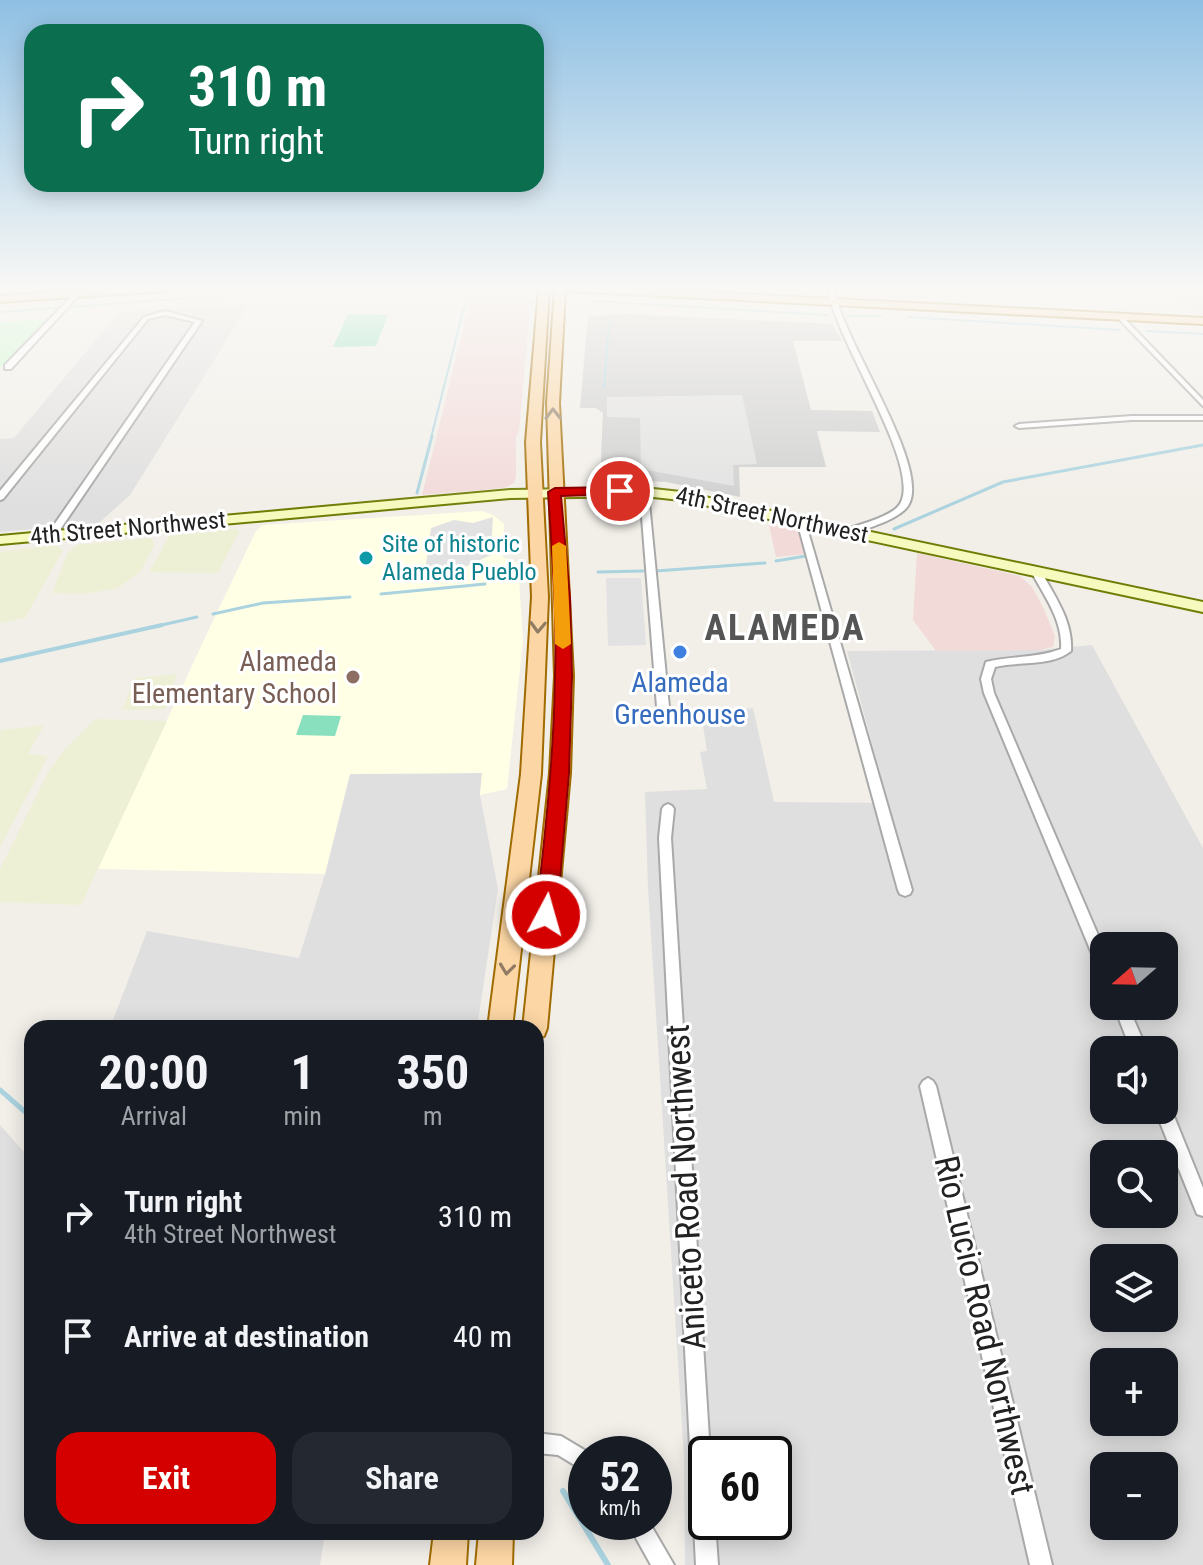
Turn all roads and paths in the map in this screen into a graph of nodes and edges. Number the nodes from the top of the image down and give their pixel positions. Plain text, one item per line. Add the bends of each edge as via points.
1 (14, 361) edge
2 (111, 361) edge
3 (172, 361) edge
4 (538, 361) edge
5 (556, 361) edge
6 (861, 361) edge
7 (1162, 361) edge
8 (8, 367) dead end
9 (1203, 404) edge
10 (1203, 418) edge
11 (1019, 426) dead end
12 (545, 492) junction
13 (644, 492) junction
14 (0, 497) edge
15 (801, 521) junction
16 (850, 531) junction
17 (52, 535) junction
18 (0, 540) edge
19 (1036, 571) junction
20 (1203, 607) edge
21 (663, 707) dead end
22 (668, 809) dead end
23 (905, 890) dead end
24 (1090, 933) edge
25 (501, 1020) edge
26 (536, 1020) edge
27 (928, 1086) dead end
28 (1169, 1124) edge
29 (1203, 1208) edge
30 (544, 1444) edge
31 (568, 1450) edge
32 (450, 1540) edge
33 (496, 1540) edge
34 (648, 1540) edge
35 (448, 1565) edge
36 (494, 1565) edge
37 (663, 1565) edge
38 (707, 1565) edge
39 (1041, 1565) edge

1 - 8 street
2 - 14 street
3 - 17 street
4 - 12 main road via 534,405
12 -> 5 main road
6 - 16 street via 910,490 898,510
7 - 9 street
10 - 11 street
12 - 13 main road, 4th Street Northwest
12 - 17 main road, 4th Street Northwest
12 -> 25 main road via 531,774
12 - 26 main road via 563,598 563,686 560,773
13 - 15 main road, 4th Street Northwest
13 - 21 street
15 - 16 main road, 4th Street Northwest
15 - 23 street
16 - 19 main road, 4th Street Northwest
17 - 18 main road, 4th Street Northwest
19 - 20 main road, 4th Street Northwest
19 - 24 street via 1059,615 1068,640 1066,651 1044,658 1006,659 990,665 986,679
22 - 38 street, Aniceto Road Northwest via 666,854
27 - 39 street, Rio Lucio Road Northwest
28 - 29 street
30 - 31 street
32 - 35 main road
33 - 36 main road
34 - 37 street

